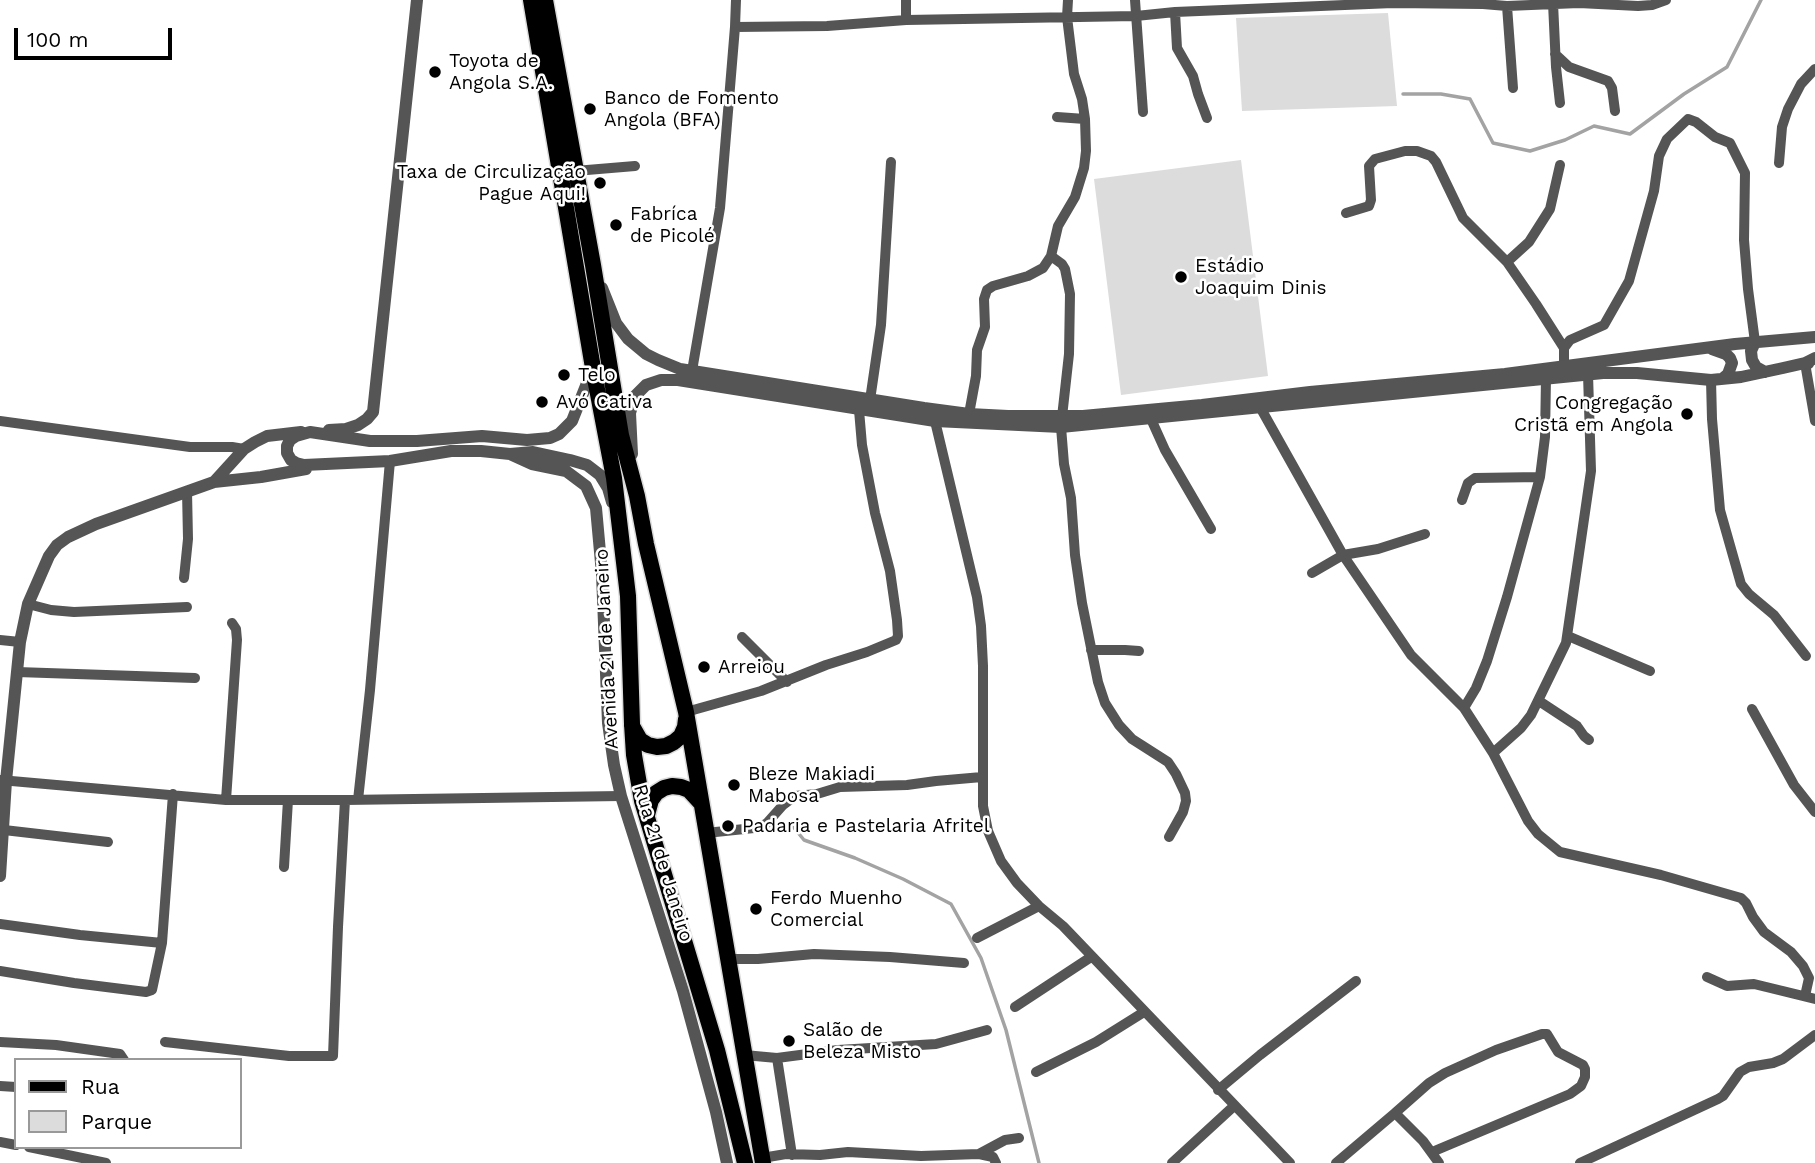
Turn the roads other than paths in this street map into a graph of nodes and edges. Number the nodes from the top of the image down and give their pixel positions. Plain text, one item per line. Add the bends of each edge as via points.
1 (417, 0) edge
2 (531, 0) edge
3 (545, 0) edge
4 (736, 0) edge
5 (906, 0) edge
6 (1068, 0) edge
7 (1135, 0) edge
8 (1666, 0) edge
9 (1393, 2) edge
10 (1483, 2) edge
11 (1553, 3) junction
12 (1230, 5) edge
13 (1507, 6) junction
14 (1175, 12) junction
15 (1136, 16) junction
16 (1068, 17) junction
17 (906, 20) junction
18 (735, 27) junction
19 (1555, 54) junction
20 (1815, 69) edge
21 (1513, 88) dead end
22 (1560, 103) dead end
23 (1615, 111) dead end
24 (1143, 112) dead end
25 (1057, 117) dead end
26 (1207, 118) dead end
27 (1084, 120) junction
28 (891, 162) dead end
29 (1779, 163) dead end
30 (1560, 165) dead end
31 (635, 166) dead end
32 (575, 171) junction
33 (1346, 213) dead end
34 (1051, 256) junction
35 (1507, 262) junction
36 (593, 265) junction
37 (1815, 337) edge
38 (1755, 342) junction
39 (1564, 348) junction
40 (1707, 349) junction
41 (1812, 362) edge
42 (1564, 366) junction
43 (593, 368) junction
44 (692, 371) junction
45 (1765, 372) junction
46 (1588, 374) junction
47 (1546, 378) junction
48 (1716, 379) junction
49 (870, 400) junction
50 (1261, 407) junction
51 (859, 410) junction
52 (969, 414) junction
53 (1151, 419) junction
54 (0, 421) edge
55 (935, 421) junction
56 (1815, 421) edge
57 (1061, 422) junction
58 (310, 432) junction
59 (244, 449) junction
60 (510, 454) junction
61 (390, 461) junction
62 (330, 464) junction
63 (1540, 477) junction
64 (214, 482) junction
65 (187, 492) junction
66 (637, 496) junction
67 (1462, 500) dead end
68 (1211, 529) dead end
69 (1425, 534) dead end
70 (623, 541) junction
71 (1343, 555) junction
72 (1312, 573) dead end
73 (184, 578) dead end
74 (29, 604) junction
75 (187, 607) dead end
76 (232, 623) dead end
77 (1568, 636) junction
78 (742, 637) dead end
79 (0, 640) edge
80 (20, 642) junction
81 (1091, 650) junction
82 (1139, 651) dead end
83 (1806, 656) dead end
84 (1650, 671) dead end
85 (17, 672) junction
86 (195, 678) dead end
87 (787, 682) junction
88 (1539, 701) junction
89 (1464, 708) junction
90 (1752, 709) dead end
91 (686, 715) junction
92 (632, 724) junction
93 (1589, 740) dead end
94 (1493, 753) junction
95 (982, 777) junction
96 (3, 780) edge
97 (173, 794) junction
98 (621, 796) junction
99 (226, 800) junction
100 (288, 800) junction
101 (345, 800) junction
102 (358, 800) junction
103 (701, 803) junction
104 (1815, 812) edge
105 (646, 817) junction
106 (4, 830) junction
107 (706, 833) junction
108 (1169, 837) dead end
109 (108, 842) dead end
110 (284, 867) dead end
111 (0, 876) edge
112 (1039, 906) junction
113 (0, 924) edge
114 (977, 938) dead end
115 (162, 943) junction
116 (1091, 957) junction
117 (729, 959) junction
118 (964, 963) dead end
119 (0, 971) edge
120 (1707, 977) dead end
121 (1356, 981) dead end
122 (1810, 997) edge
123 (1015, 1007) dead end
124 (1144, 1012) junction
125 (987, 1030) dead end
126 (1815, 1035) edge
127 (0, 1042) edge
128 (165, 1042) dead end
129 (744, 1055) junction
130 (123, 1058) edge
131 (777, 1058) junction
132 (1036, 1072) dead end
133 (1218, 1090) junction
134 (1234, 1106) junction
135 (1395, 1113) junction
136 (1019, 1138) dead end
137 (39, 1149) edge
138 (1432, 1152) junction
139 (792, 1154) junction
140 (979, 1154) junction
141 (763, 1160) edge
142 (106, 1163) edge
143 (727, 1163) edge
144 (745, 1163) edge
145 (996, 1163) edge
146 (1172, 1163) edge
147 (1290, 1163) edge
148 (1336, 1163) edge
149 (1439, 1163) edge
150 (1580, 1163) edge

1 - 58 street via 373,412 346,429
2 - 43 main road, Avenida 21 de Janeiro
3 - 32 main road
4 - 18 street
5 - 17 street
6 - 16 street
7 - 15 street
8 - 11 street via 1638,6
9 - 10 street
9 - 12 street
10 - 13 street
11 - 13 street
11 - 19 street
12 - 14 street
13 - 21 street
14 - 15 street
14 - 26 street via 1177,48 1193,76
15 - 16 street
15 - 24 street
16 - 17 street
16 - 27 street
17 - 18 street
18 - 44 street via 720,208
19 - 22 street
19 - 23 street via 1569,67 1608,82
20 - 29 street via 1788,109
25 - 27 street
27 - 34 street via 1084,169 1058,226
28 - 49 street via 881,325
30 - 35 street via 1550,209 1529,242
31 - 32 street
32 - 36 main road
33 - 35 street via 1369,206 1370,162 1405,151 1425,152 1434,158 1463,218
34 - 52 street via 1038,272 987,290
34 - 57 street via 1065,269 1070,294
35 - 39 street
36 - 44 street via 612,314 628,339 658,360
36 - 66 main road via 621,435
37 - 38 street
38 - 39 street via 1744,240 1745,173 1730,143 1688,119 1667,139 1659,156 1657,180 1629,281 1604,325 1570,340
38 - 40 street
38 - 45 street via 1752,359
39 - 42 street
40 - 42 street
40 - 48 street via 1726,354 1732,363 1731,369
41 - 45 street
41 - 56 street
42 - 57 street
43 - 58 street via 572,421 550,438 370,441
43 - 70 main road, Avenida 21 de Janeiro
44 - 49 street
45 - 48 street
46 - 47 street
46 - 48 street
46 - 77 street via 1591,471
47 - 50 street
47 - 63 street
48 - 83 street via 1712,419 1720,510 1741,584
49 - 52 street
50 - 53 street
50 - 71 street
51 - 55 street
51 - 66 street via 678,380 652,382 638,392 630,412
51 - 87 street via 898,636
52 - 57 street
53 - 57 street
53 - 68 street
54 - 59 street
55 - 57 street
55 - 95 street via 981,625
57 - 81 street
58 - 59 street via 267,436
58 - 62 street via 290,440 290,460 304,465
59 - 64 street
60 - 61 street via 451,451
60 - 70 street via 533,452 587,465 600,475
60 - 98 street, Rua 21 de Janeiro via 566,471 586,486 596,508 608,723
61 - 62 street
61 - 102 street
62 - 64 street
63 - 67 street via 1475,478
63 - 89 street via 1487,661
64 - 65 street
65 - 73 street
65 - 74 street via 68,537 49,556
66 - 91 main road
69 - 71 street
70 - 92 main road, Avenida 21 de Janeiro
71 - 72 street
71 - 89 street via 1411,655
74 - 75 street via 74,612
74 - 80 street
76 - 99 street via 237,640
77 - 84 street
77 - 88 street
78 - 87 street
79 - 80 street
80 - 85 street
81 - 82 street
81 - 108 street via 1105,703 1119,725 1168,762 1185,793 1183,812
85 - 86 street
85 - 96 street
87 - 91 street
88 - 93 street via 1577,726
88 - 94 street via 1521,728
89 - 94 street
90 - 104 street via 1794,785
91 - 92 main road via 681,736 666,746 640,740
91 - 103 main road
92 - 105 main road, Avenida 21 de Janeiro
94 - 122 street via 1528,821 1560,852 1661,874 1744,900 1766,935 1791,951 1803,966
95 - 107 street via 840,787 795,796 762,826
95 - 112 street via 988,831 1001,861
96 - 97 street
96 - 106 street
97 - 99 street
97 - 115 street
98 - 102 street
98 - 143 street, Rua 21 de Janeiro via 683,991
99 - 100 street
100 - 101 street
100 - 110 street
101 - 102 street
101 - 128 street via 333,1056 289,1056
103 - 105 main road via 689,790 664,788 651,800
103 - 107 main road
105 - 144 main road, Avenida 21 de Janeiro via 709,1024
106 - 109 street
106 - 111 street
107 - 117 main road
112 - 114 street
112 - 116 street
113 - 115 street
115 - 119 street via 150,992
116 - 123 street
116 - 124 street
117 - 118 street via 814,954
117 - 129 main road
120 - 122 street via 1727,986 1754,984
121 - 133 street
124 - 132 street
124 - 133 street
125 - 131 street via 936,1044
126 - 150 street via 1783,1059 1740,1072 1718,1099
127 - 130 street via 56,1045
129 - 131 street
129 - 141 main road
131 - 139 street
133 - 134 street
134 - 146 street
134 - 147 street
135 - 138 street
135 - 138 street via 1445,1073 1542,1034 1547,1034 1558,1052 1583,1065 1581,1086 1570,1094
135 - 148 street
136 - 140 street
137 - 142 street
138 - 149 street
139 - 140 street
139 - 141 street
140 - 145 street via 993,1157

